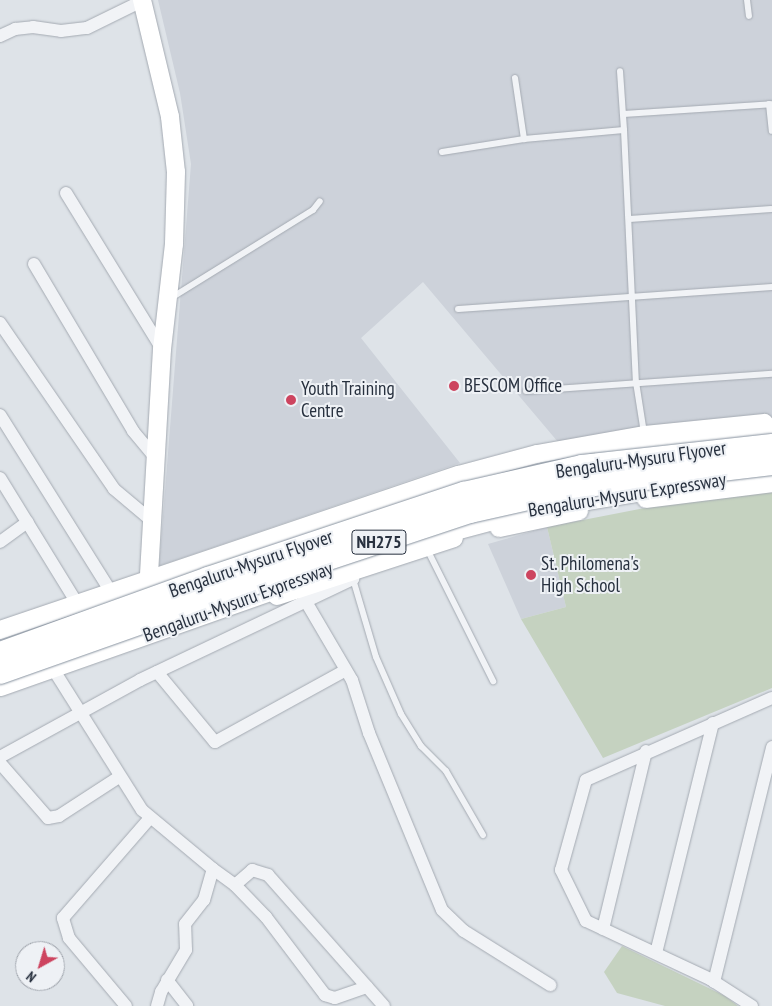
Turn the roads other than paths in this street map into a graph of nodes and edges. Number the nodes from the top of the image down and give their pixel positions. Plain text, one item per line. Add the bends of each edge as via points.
1 (747, 0) edge
2 (142, 1) edge
3 (749, 16) dead end
4 (0, 36) edge
5 (620, 71) dead end
6 (515, 78) dead end
7 (771, 104) edge
8 (623, 114) junction
9 (624, 130) junction
10 (772, 131) edge
11 (524, 139) junction
12 (442, 152) dead end
13 (66, 193) dead end
14 (320, 202) dead end
15 (772, 209) edge
16 (630, 219) junction
17 (34, 264) dead end
18 (772, 287) edge
19 (633, 297) junction
20 (168, 300) junction
21 (458, 309) dead end
22 (0, 323) edge
23 (162, 349) junction
24 (772, 374) edge
25 (636, 382) junction
26 (526, 391) dead end
27 (0, 415) edge
28 (772, 422) edge
29 (772, 433) edge
30 (646, 441) junction
31 (772, 445) edge
32 (156, 458) junction
33 (772, 464) edge
34 (772, 473) edge
35 (0, 478) edge
36 (772, 483) edge
37 (654, 493) junction
38 (151, 520) junction
39 (28, 522) junction
40 (0, 542) edge
41 (426, 546) junction
42 (352, 575) junction
43 (148, 585) junction
44 (111, 592) junction
45 (305, 600) junction
46 (78, 605) junction
47 (0, 630) edge
48 (149, 634) junction
49 (0, 642) edge
50 (0, 653) edge
51 (346, 670) junction
52 (55, 672) junction
53 (157, 672) junction
54 (0, 673) edge
55 (494, 680) dead end
56 (0, 685) edge
57 (0, 691) edge
58 (772, 698) edge
59 (80, 713) junction
60 (713, 723) junction
61 (772, 747) edge
62 (646, 751) junction
63 (0, 757) edge
64 (0, 763) edge
65 (119, 777) junction
66 (150, 818) junction
67 (483, 835) dead end
68 (213, 869) junction
69 (235, 885) junction
70 (603, 929) junction
71 (656, 954) junction
72 (167, 980) junction
73 (714, 982) junction
74 (550, 986) dead end
75 (366, 987) junction
76 (126, 1006) edge
77 (157, 1006) edge
78 (187, 1006) edge
79 (384, 1006) edge
80 (752, 1006) edge

1 - 3 lane
2 - 4 street via 87,28 61,31 33,27 15,29
2 - 20 street via 170,117 176,172
5 - 8 lane
6 - 11 lane
7 - 8 lane
7 - 10 lane
8 - 9 lane
9 - 11 lane
9 - 16 lane
11 - 12 lane
13 - 23 street
14 - 20 lane via 314,210
15 - 16 lane
16 - 19 lane
17 - 32 street via 134,431
18 - 19 lane
19 - 21 lane
19 - 25 lane
20 - 23 street
22 - 38 street via 114,489
23 - 32 street
24 - 25 lane
25 - 26 lane
25 - 30 lane
27 - 44 street
28 - 30 street, NH275
29 - 30 highway, NH275
30 - 37 street
30 - 43 highway, NH275 via 468,482
31 - 50 highway, Bengaluru-Mysuru Flyover / NH275, bridge via 582,466 464,493
32 - 38 street
33 - 54 highway, Bengaluru-Mysuru Expressway / NH275, bridge via 595,484 470,512 217,596
34 - 37 highway, Bengaluru-Mysuru Expressway / NH275
35 - 39 street
36 - 37 street, Bengaluru-Mysuru Expressway / NH275
37 - 41 street, Bengaluru-Mysuru Expressway / NH275
37 - 48 highway, Bengaluru-Mysuru Expressway / NH275 via 539,507 452,529 282,585
38 - 43 street
39 - 40 street
39 - 46 street
41 - 42 street, Bengaluru-Mysuru Expressway / NH275
41 - 55 lane
42 - 45 street
42 - 52 street, Bengaluru-Mysuru Expressway / NH275
42 - 67 lane via 376,657 401,714 421,746 446,771
43 - 44 street, NH275
43 - 48 street
43 - 49 highway, NH275
44 - 46 street, NH275
45 - 51 street
45 - 53 street
46 - 47 street, NH275
48 - 56 highway, Bengaluru-Mysuru Expressway / NH275
51 - 53 street via 215,742
51 - 74 street via 442,910 456,925
52 - 57 street, Bengaluru-Mysuru Expressway / NH275
52 - 59 street
53 - 59 street
58 - 60 street
59 - 63 street
59 - 65 street
60 - 62 street
60 - 71 street
61 - 73 street
62 - 70 street
62 - 70 street via 586,780 562,870 586,920
64 - 65 street via 48,818 59,816
65 - 66 street
66 - 68 street
66 - 76 street via 63,918 69,938
68 - 69 street
68 - 72 street via 204,900 185,924 186,950
69 - 75 street via 297,955 325,994 335,998
69 - 75 street via 252,870 268,875
70 - 71 street
71 - 73 street
72 - 77 street
72 - 78 street
73 - 80 street
75 - 79 street

